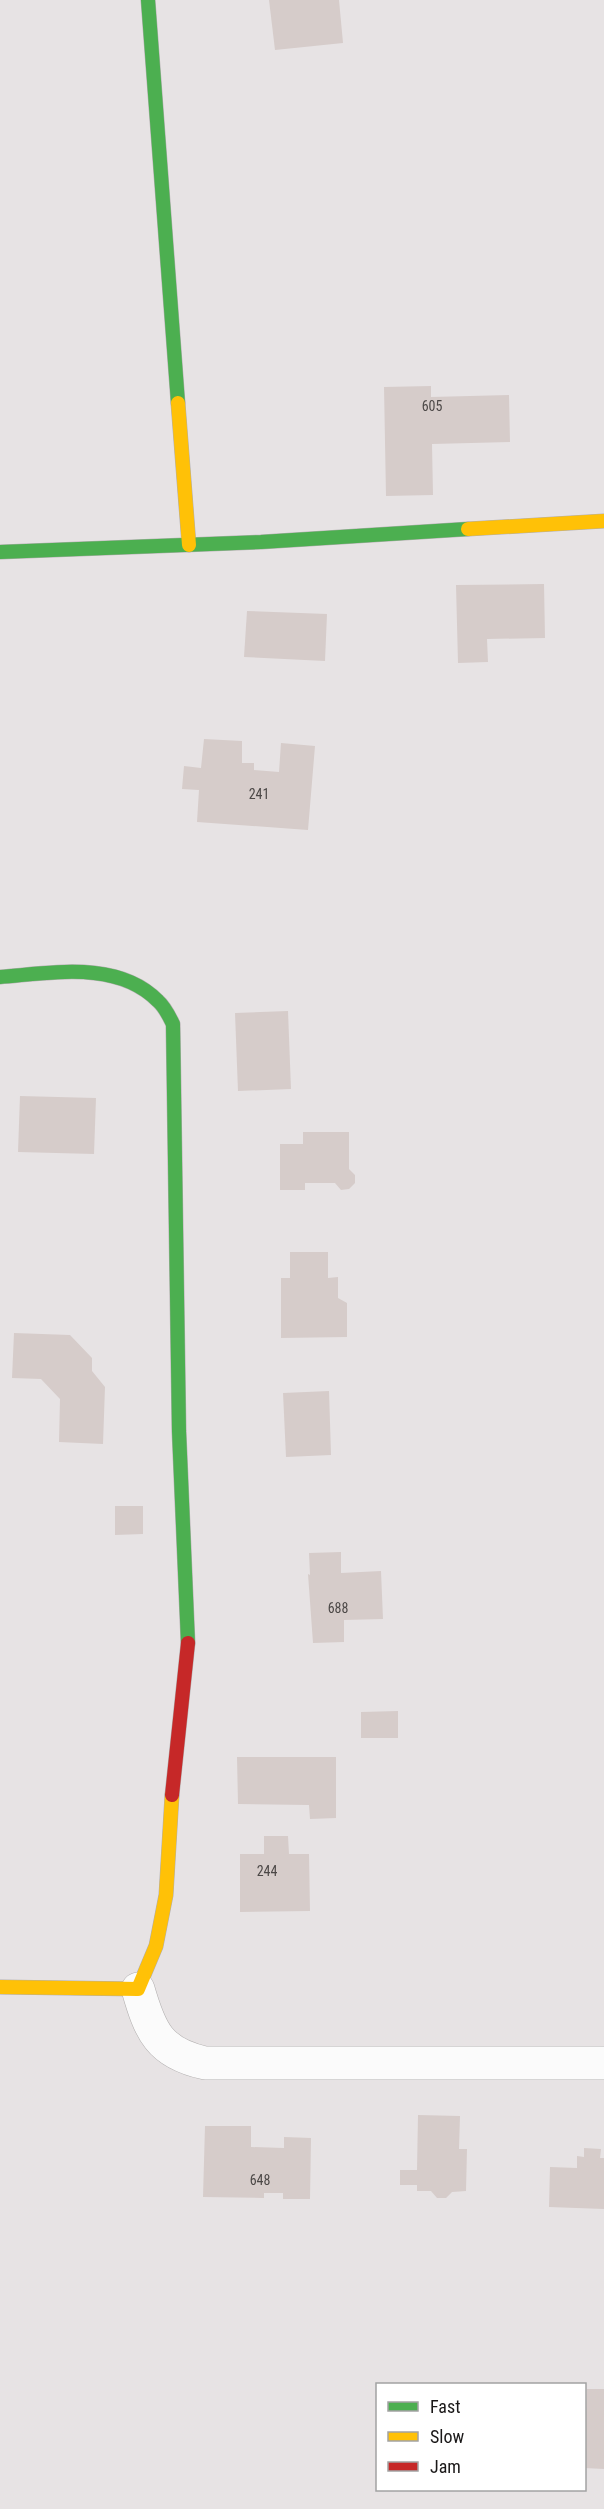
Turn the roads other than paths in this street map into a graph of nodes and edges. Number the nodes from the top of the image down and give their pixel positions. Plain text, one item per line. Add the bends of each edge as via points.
1 (148, 0) edge
2 (604, 521) edge
3 (189, 545) junction
4 (0, 552) edge
5 (0, 977) edge
6 (0, 1987) edge
7 (138, 1989) junction
8 (604, 2062) edge

1 - 3 street
2 - 3 street
3 - 4 street
5 - 7 street via 85,973 136,982 163,1002 175,1034 179,1431 188,1649 166,1895 156,1946
6 - 7 street
7 - 8 street via 157,2038 188,2060 205,2063

